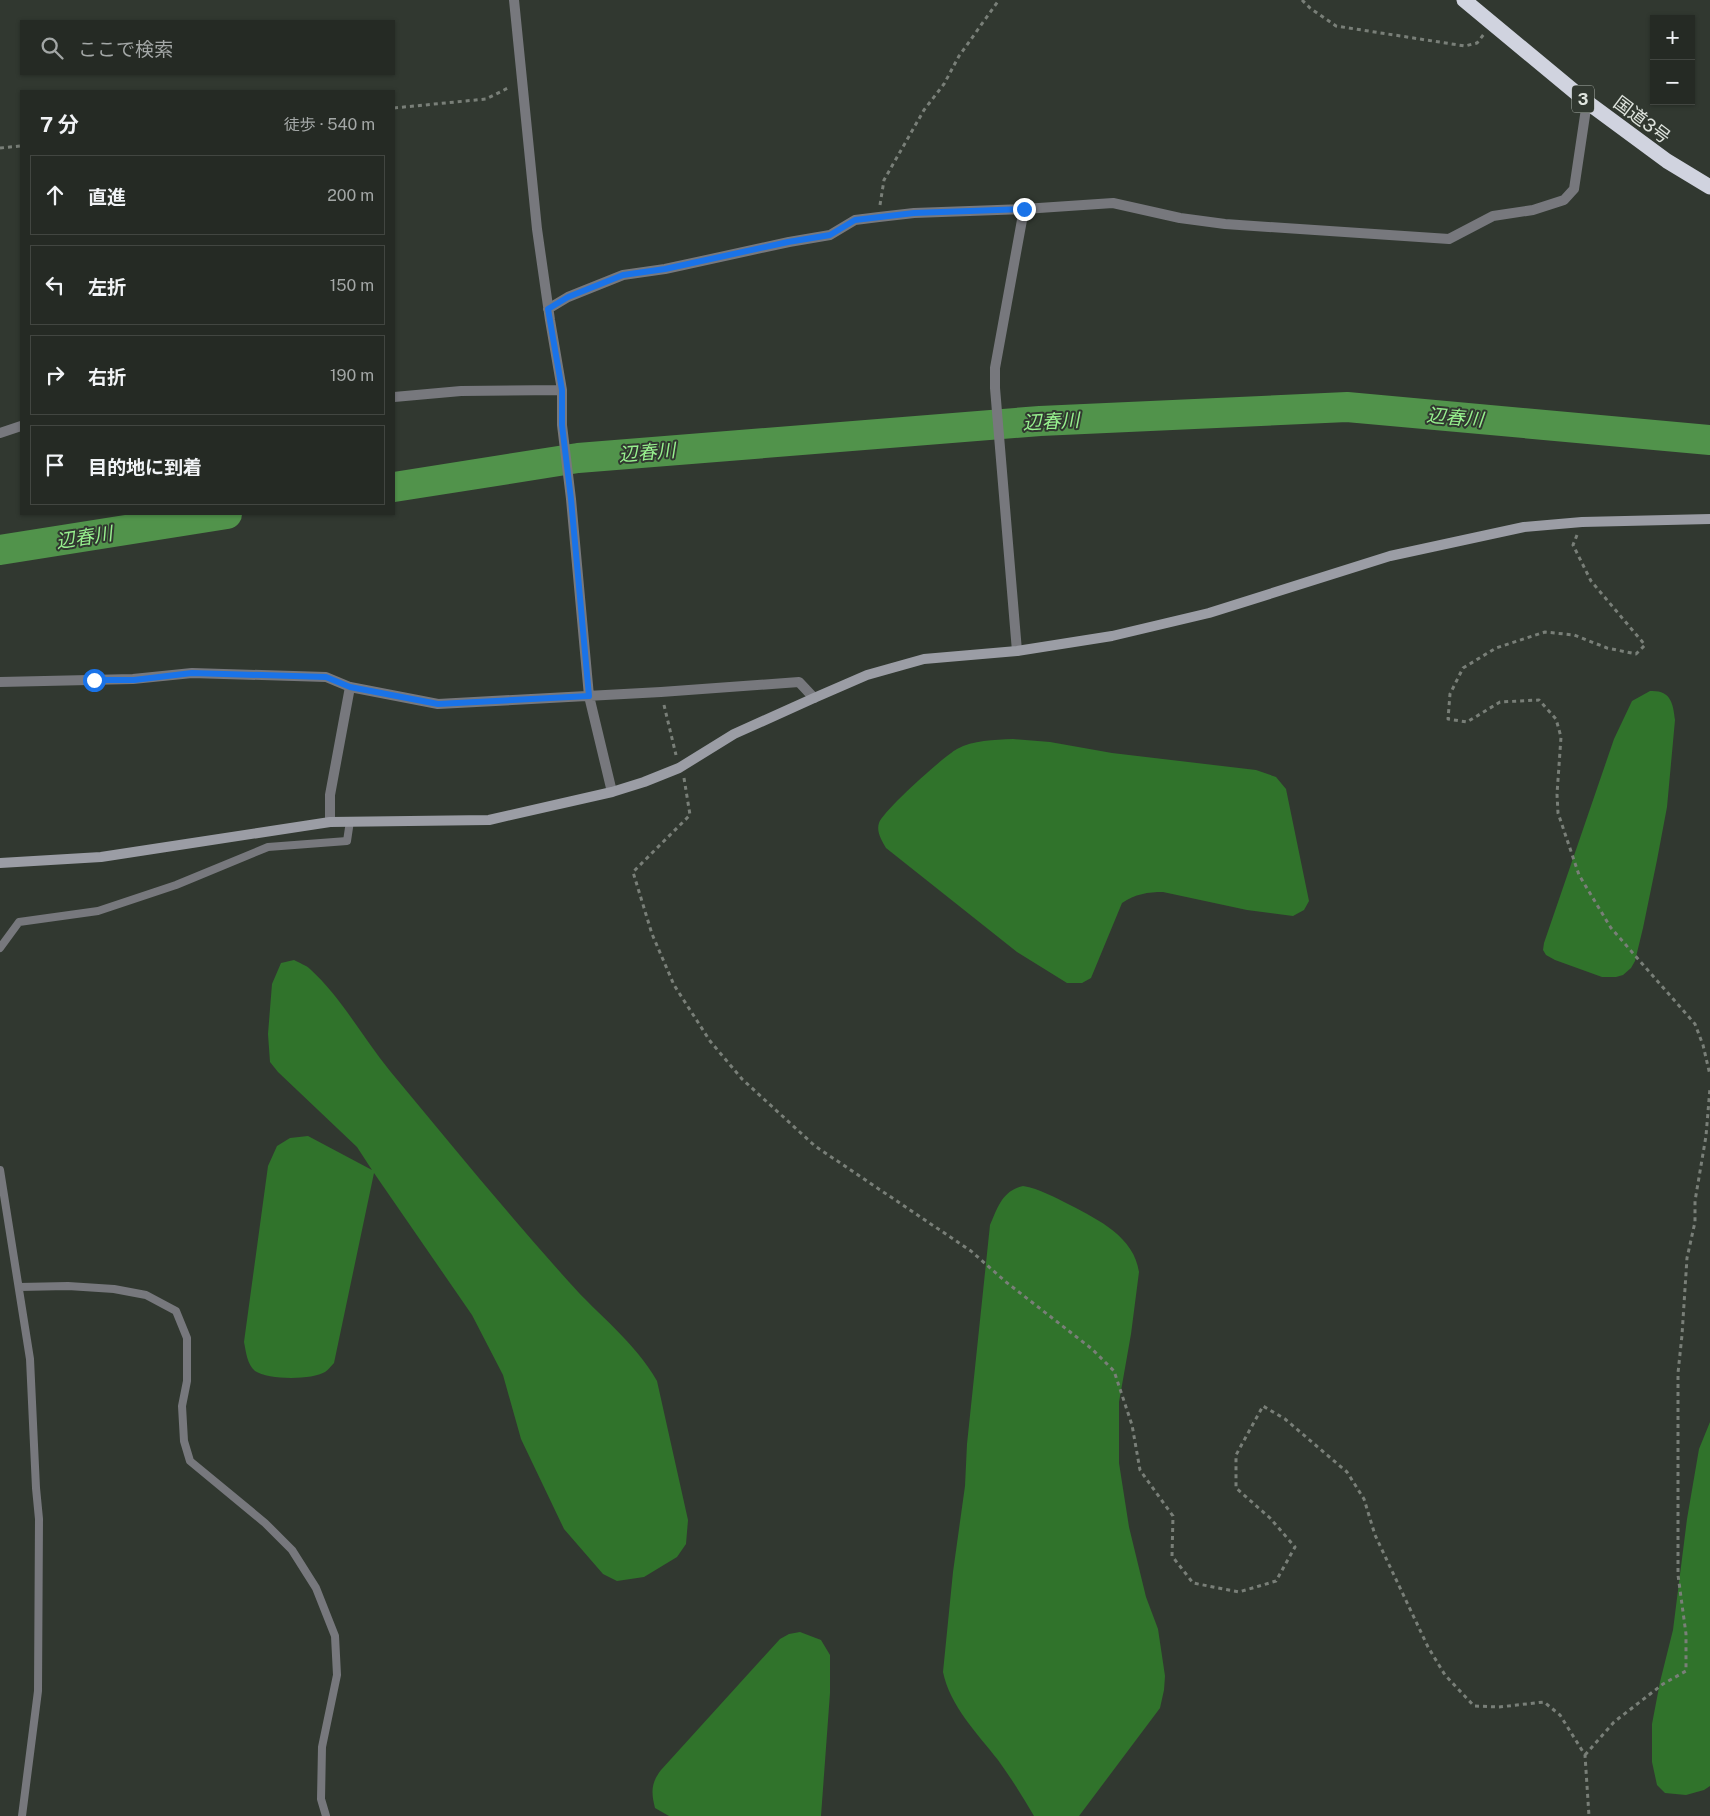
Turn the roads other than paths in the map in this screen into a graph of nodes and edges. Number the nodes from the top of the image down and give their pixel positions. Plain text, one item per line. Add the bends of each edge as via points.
1 (514, 0) edge
2 (1464, 0) edge
3 (1587, 102) junction
4 (1710, 187) edge
5 (1024, 209) junction
6 (548, 309) junction
7 (562, 390) junction
8 (395, 397) edge
9 (20, 426) edge
10 (0, 433) edge
11 (1710, 519) edge
12 (1017, 651) junction
13 (0, 682) edge
14 (350, 687) junction
15 (589, 696) junction
16 (814, 698) junction
17 (612, 792) junction
18 (350, 821) junction
19 (330, 822) junction
20 (0, 863) edge
21 (0, 948) edge
22 (0, 1170) edge
23 (19, 1287) junction
24 (22, 1816) edge
25 (326, 1816) edge

1 - 6 street
2 - 3 highway, 国道3号 / 3
3 - 4 highway, 国道3号 / 3 via 1667,161
3 - 5 street via 1574,189 1564,200 1533,210 1493,216 1449,239 1225,224 1113,203
5 - 6 street via 914,213 855,220 830,235 623,275 568,297
5 - 12 street via 995,368
6 - 7 street
7 - 8 street via 462,391
7 - 15 street via 562,425
9 - 10 street
11 - 12 street via 1582,522 1524,527 1390,556 1209,613 1112,636
12 - 16 street via 924,659 867,675
13 - 14 street via 134,680 192,673 326,677
14 - 15 street via 438,704
14 - 19 street via 330,795
15 - 16 street via 799,682
15 - 17 street
16 - 17 street via 734,734 681,771
17 - 18 street via 488,820
18 - 19 street
18 - 21 lane via 347,841 268,847 176,885 98,911 19,922
19 - 20 street via 101,857
22 - 23 lane
23 - 24 lane via 30,1359 39,1519 38,1691
23 - 25 lane via 114,1289 146,1295 176,1311 187,1338 187,1381 182,1406 184,1441 190,1461 265,1523 292,1550 316,1588 335,1636 337,1675 322,1747 321,1799

